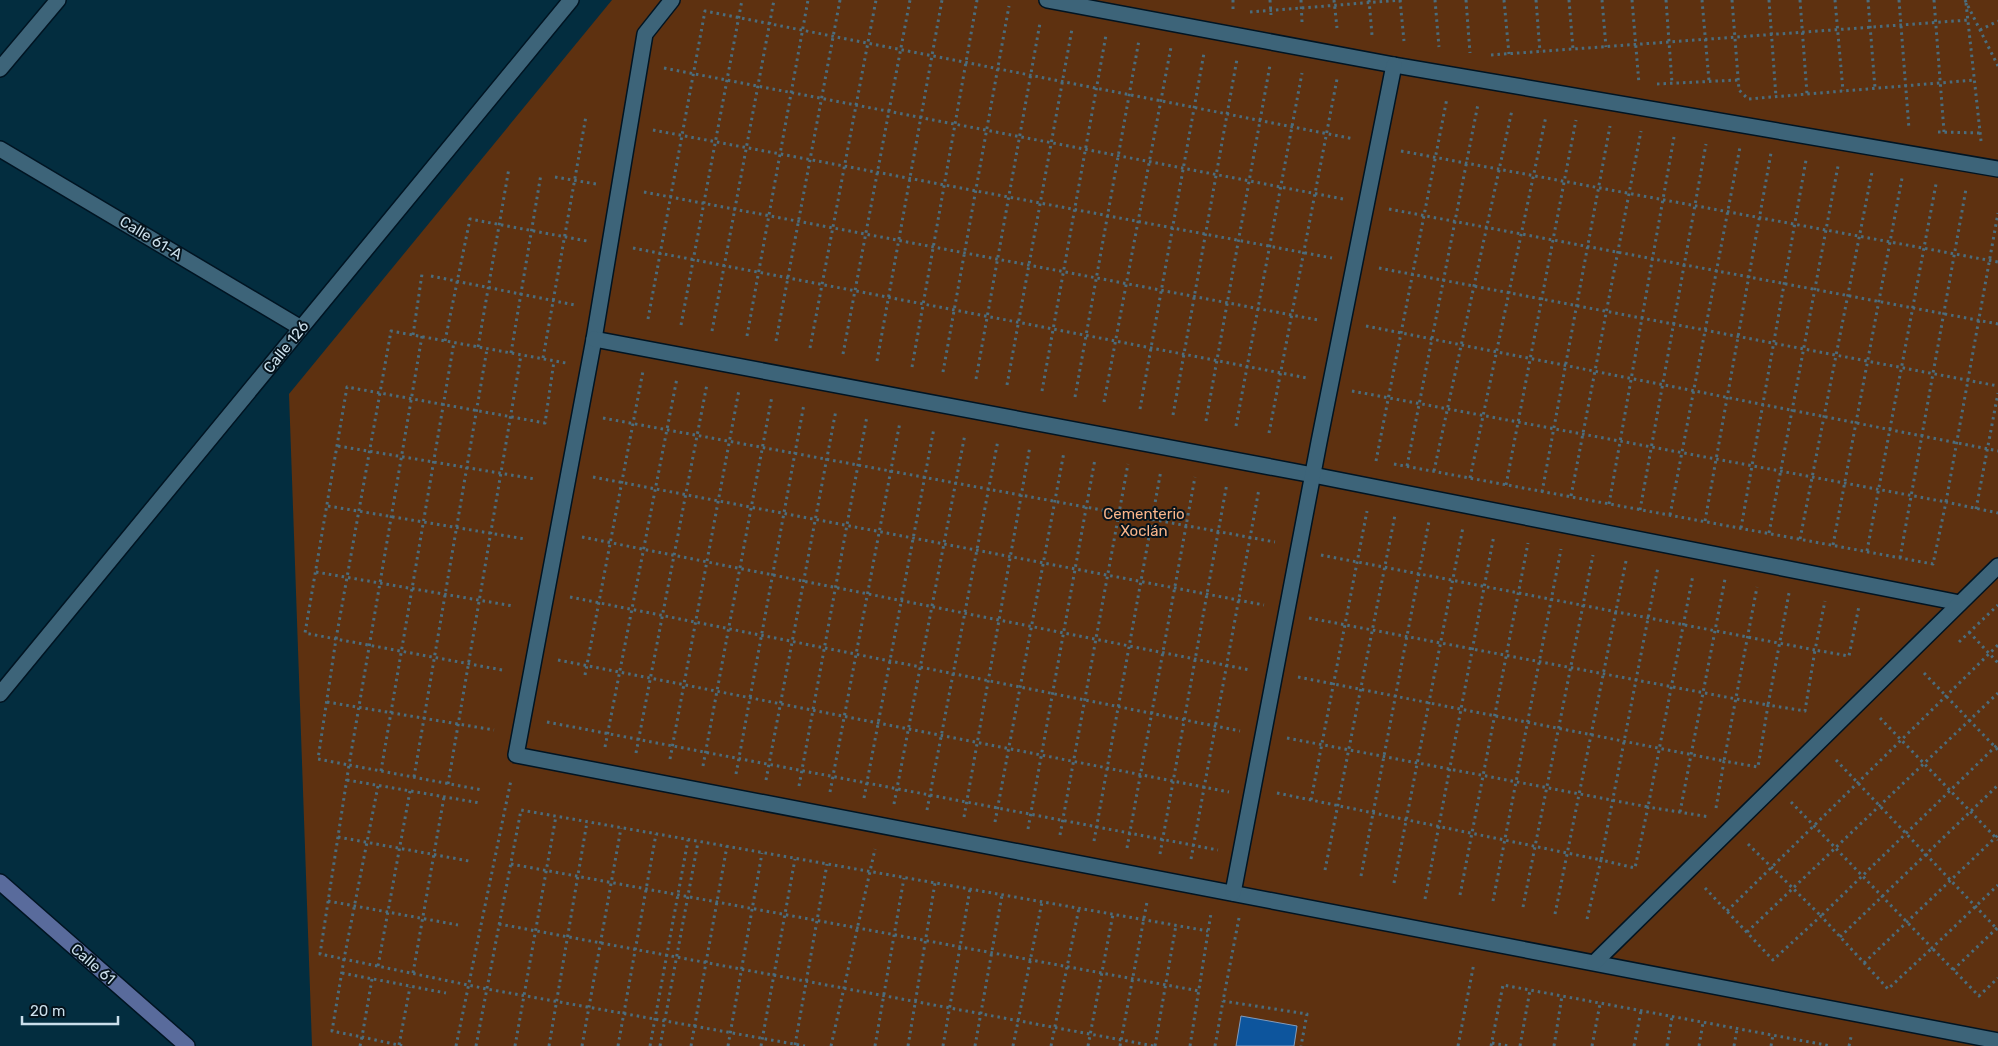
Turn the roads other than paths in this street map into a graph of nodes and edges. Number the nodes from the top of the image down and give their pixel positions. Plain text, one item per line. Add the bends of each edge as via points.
1 (58, 0) edge
2 (571, 0) edge
3 (672, 0) edge
4 (1046, 0) edge
5 (1394, 65) junction
6 (0, 69) edge
7 (0, 149) edge
8 (1998, 169) edge
9 (301, 328) junction
10 (594, 339) junction
11 (1313, 475) junction
12 (1998, 566) edge
13 (1960, 602) junction
14 (0, 694) edge
15 (0, 882) edge
16 (1238, 894) junction
17 (1596, 962) junction
18 (1998, 1041) edge
19 (187, 1046) edge

1 - 6 street
2 - 9 street, Calle 126
3 - 10 street via 645,34
4 - 5 street
5 - 8 street
5 - 11 street
7 - 9 street, Calle 61-A
9 - 14 street, Calle 126
10 - 11 street
10 - 16 street via 516,755
11 - 13 street
11 - 16 street
12 - 13 street
13 - 17 street
15 - 19 main road, Calle 61
16 - 17 street
17 - 18 street

